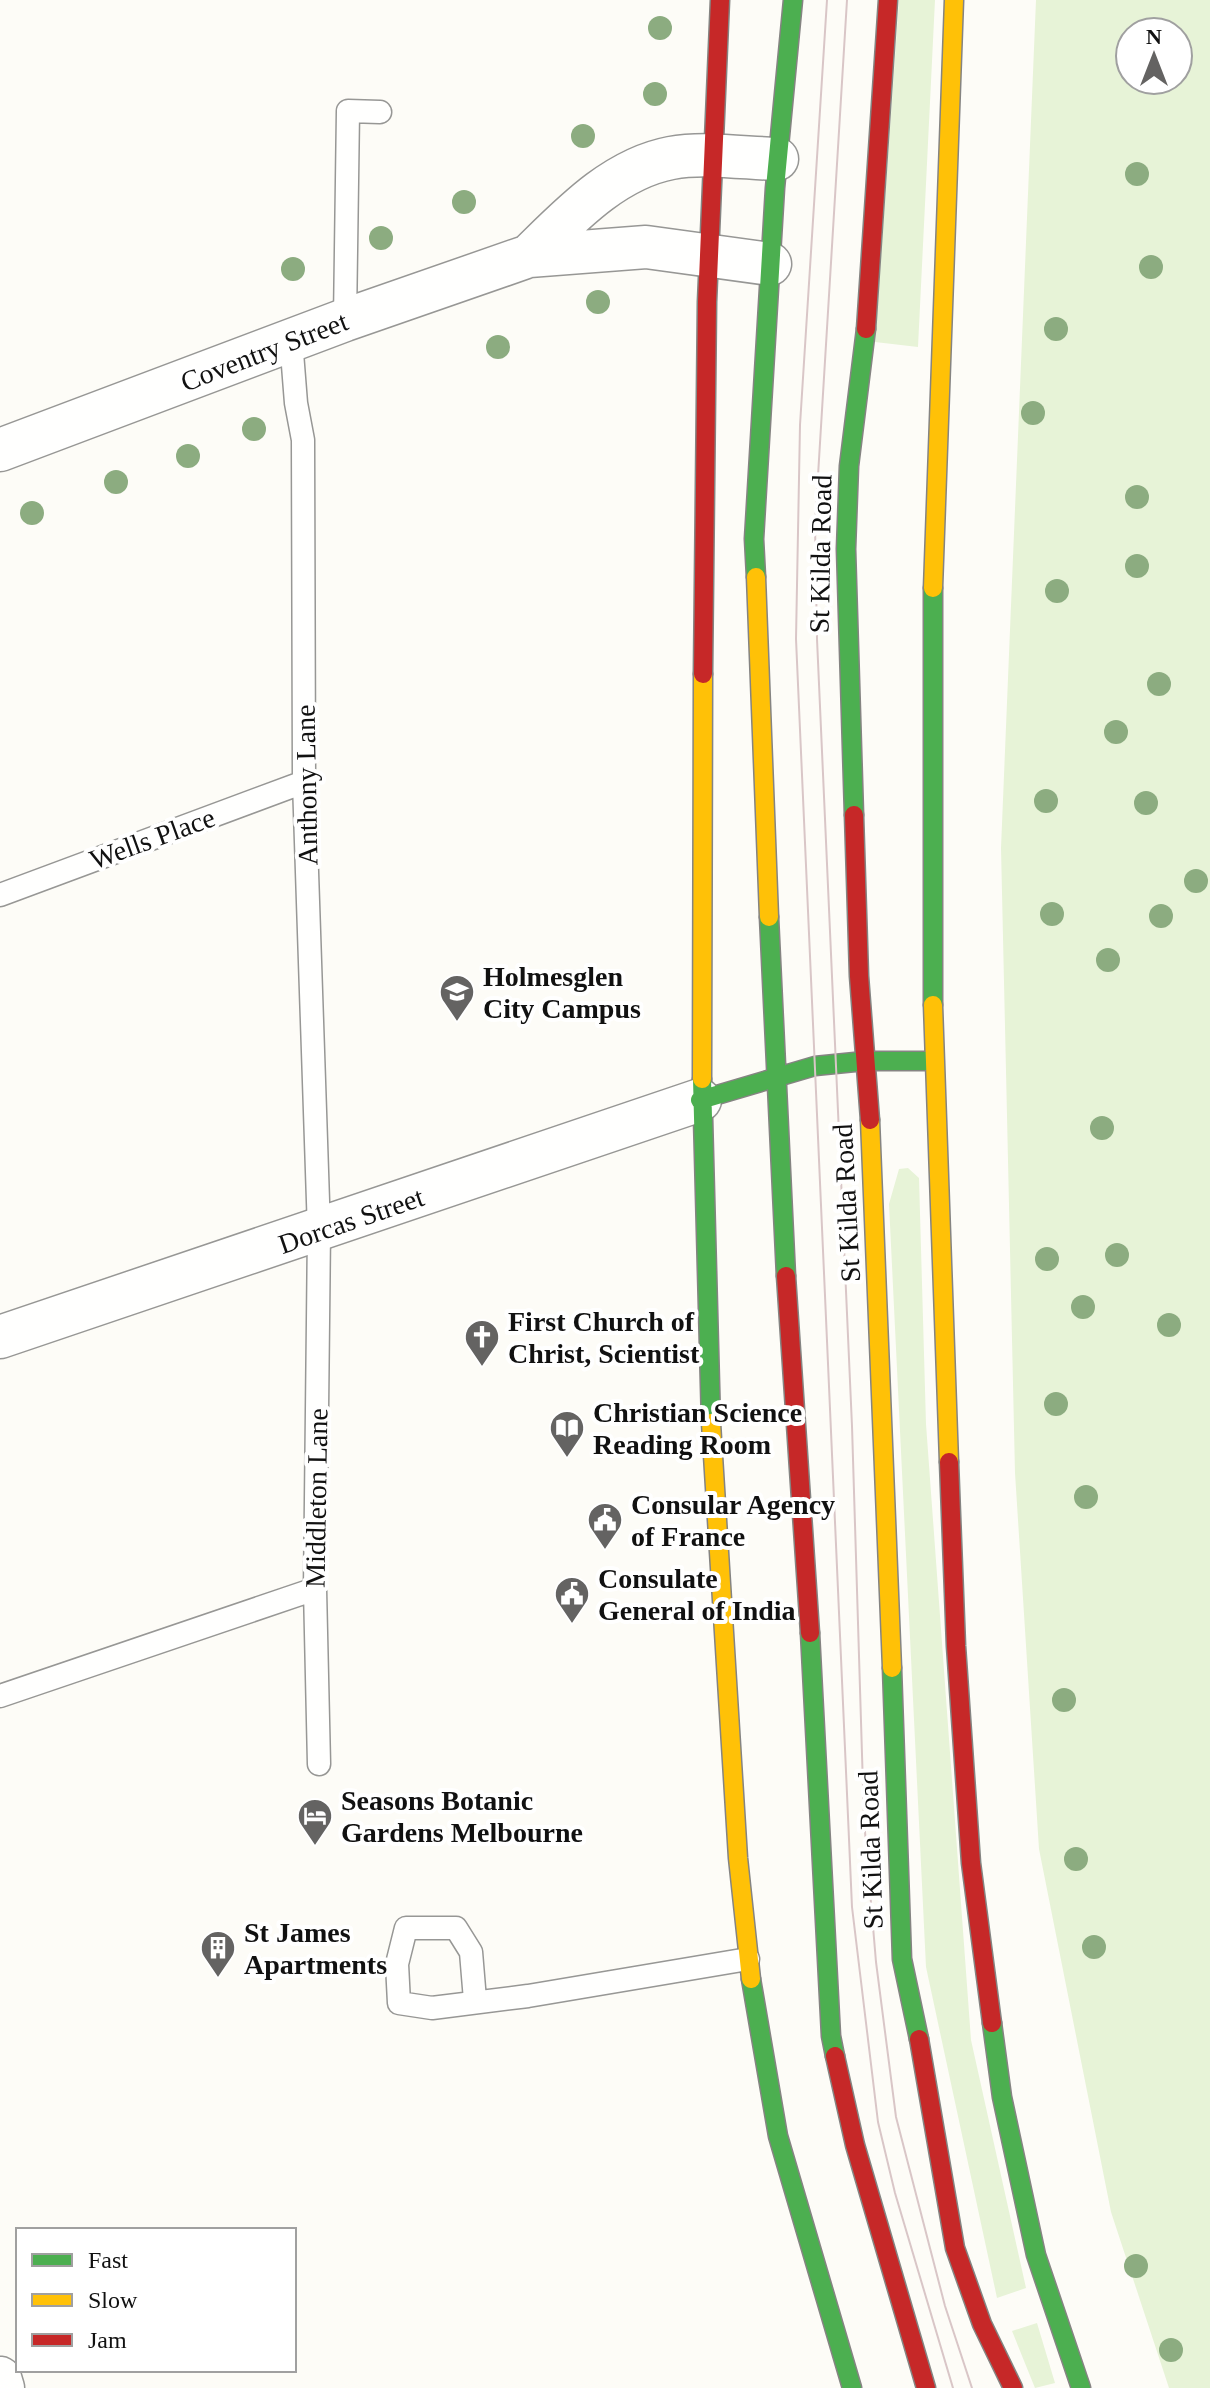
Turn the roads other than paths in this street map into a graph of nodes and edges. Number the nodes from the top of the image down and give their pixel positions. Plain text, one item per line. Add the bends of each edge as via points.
1 (720, 0) edge
2 (793, 0) edge
3 (888, 0) edge
4 (954, 0) edge
5 (380, 112) dead end
6 (714, 158) junction
7 (777, 159) junction
8 (709, 254) junction
9 (529, 256) junction
10 (770, 264) junction
11 (345, 320) junction
12 (291, 340) junction
13 (0, 450) edge
14 (304, 782) junction
15 (0, 895) edge
16 (865, 1061) junction
17 (934, 1061) junction
18 (774, 1076) junction
19 (700, 1100) junction
20 (319, 1231) junction
21 (0, 1337) edge
22 (315, 1589) junction
23 (0, 1696) edge
24 (319, 1764) dead end
25 (748, 1959) junction
26 (475, 2000) junction
27 (0, 2378) edge
28 (3, 2388) edge
29 (852, 2388) edge
30 (926, 2388) edge
31 (1013, 2388) edge
32 (1081, 2388) edge

1 - 6 main road
2 - 7 main road, St Kilda Road
3 - 16 main road, St Kilda Road via 868,314 849,466 846,549
4 - 17 main road via 934,509
5 - 11 lane via 348,111
6 - 7 street, Coventry Street
6 - 8 main road
6 - 9 street, Coventry Street via 672,158 601,190
7 - 10 main road, St Kilda Road
8 - 9 street, Coventry Street via 608,247
8 - 10 street, Coventry Street
8 - 19 main road
9 - 11 street, Coventry Street
10 - 18 main road, St Kilda Road via 754,539
11 - 12 street, Coventry Street
12 - 13 street, Coventry Street
12 - 14 lane, Anthony Lane via 303,440
14 - 15 lane, Wells Place
14 - 20 lane, Anthony Lane
16 - 17 main road
16 - 18 main road
16 - 31 main road, St Kilda Road via 874,1165 902,1959 934,2111 955,2248 982,2324
17 - 32 main road via 948,1478 973,1878 986,1996 1036,2255
18 - 19 main road
18 - 30 main road, St Kilda Road via 831,2036 855,2145
19 - 20 street, Dorcas Street
19 - 25 main road via 711,1428
20 - 21 street, Dorcas Street
20 - 22 lane, Middleton Lane
22 - 23 lane
22 - 24 lane, Middleton Lane
25 - 26 lane
25 - 29 main road via 778,2136
26 - 26 lane via 432,2008 399,2003 397,1964 406,1928 456,1928 471,1952
27 - 28 street

